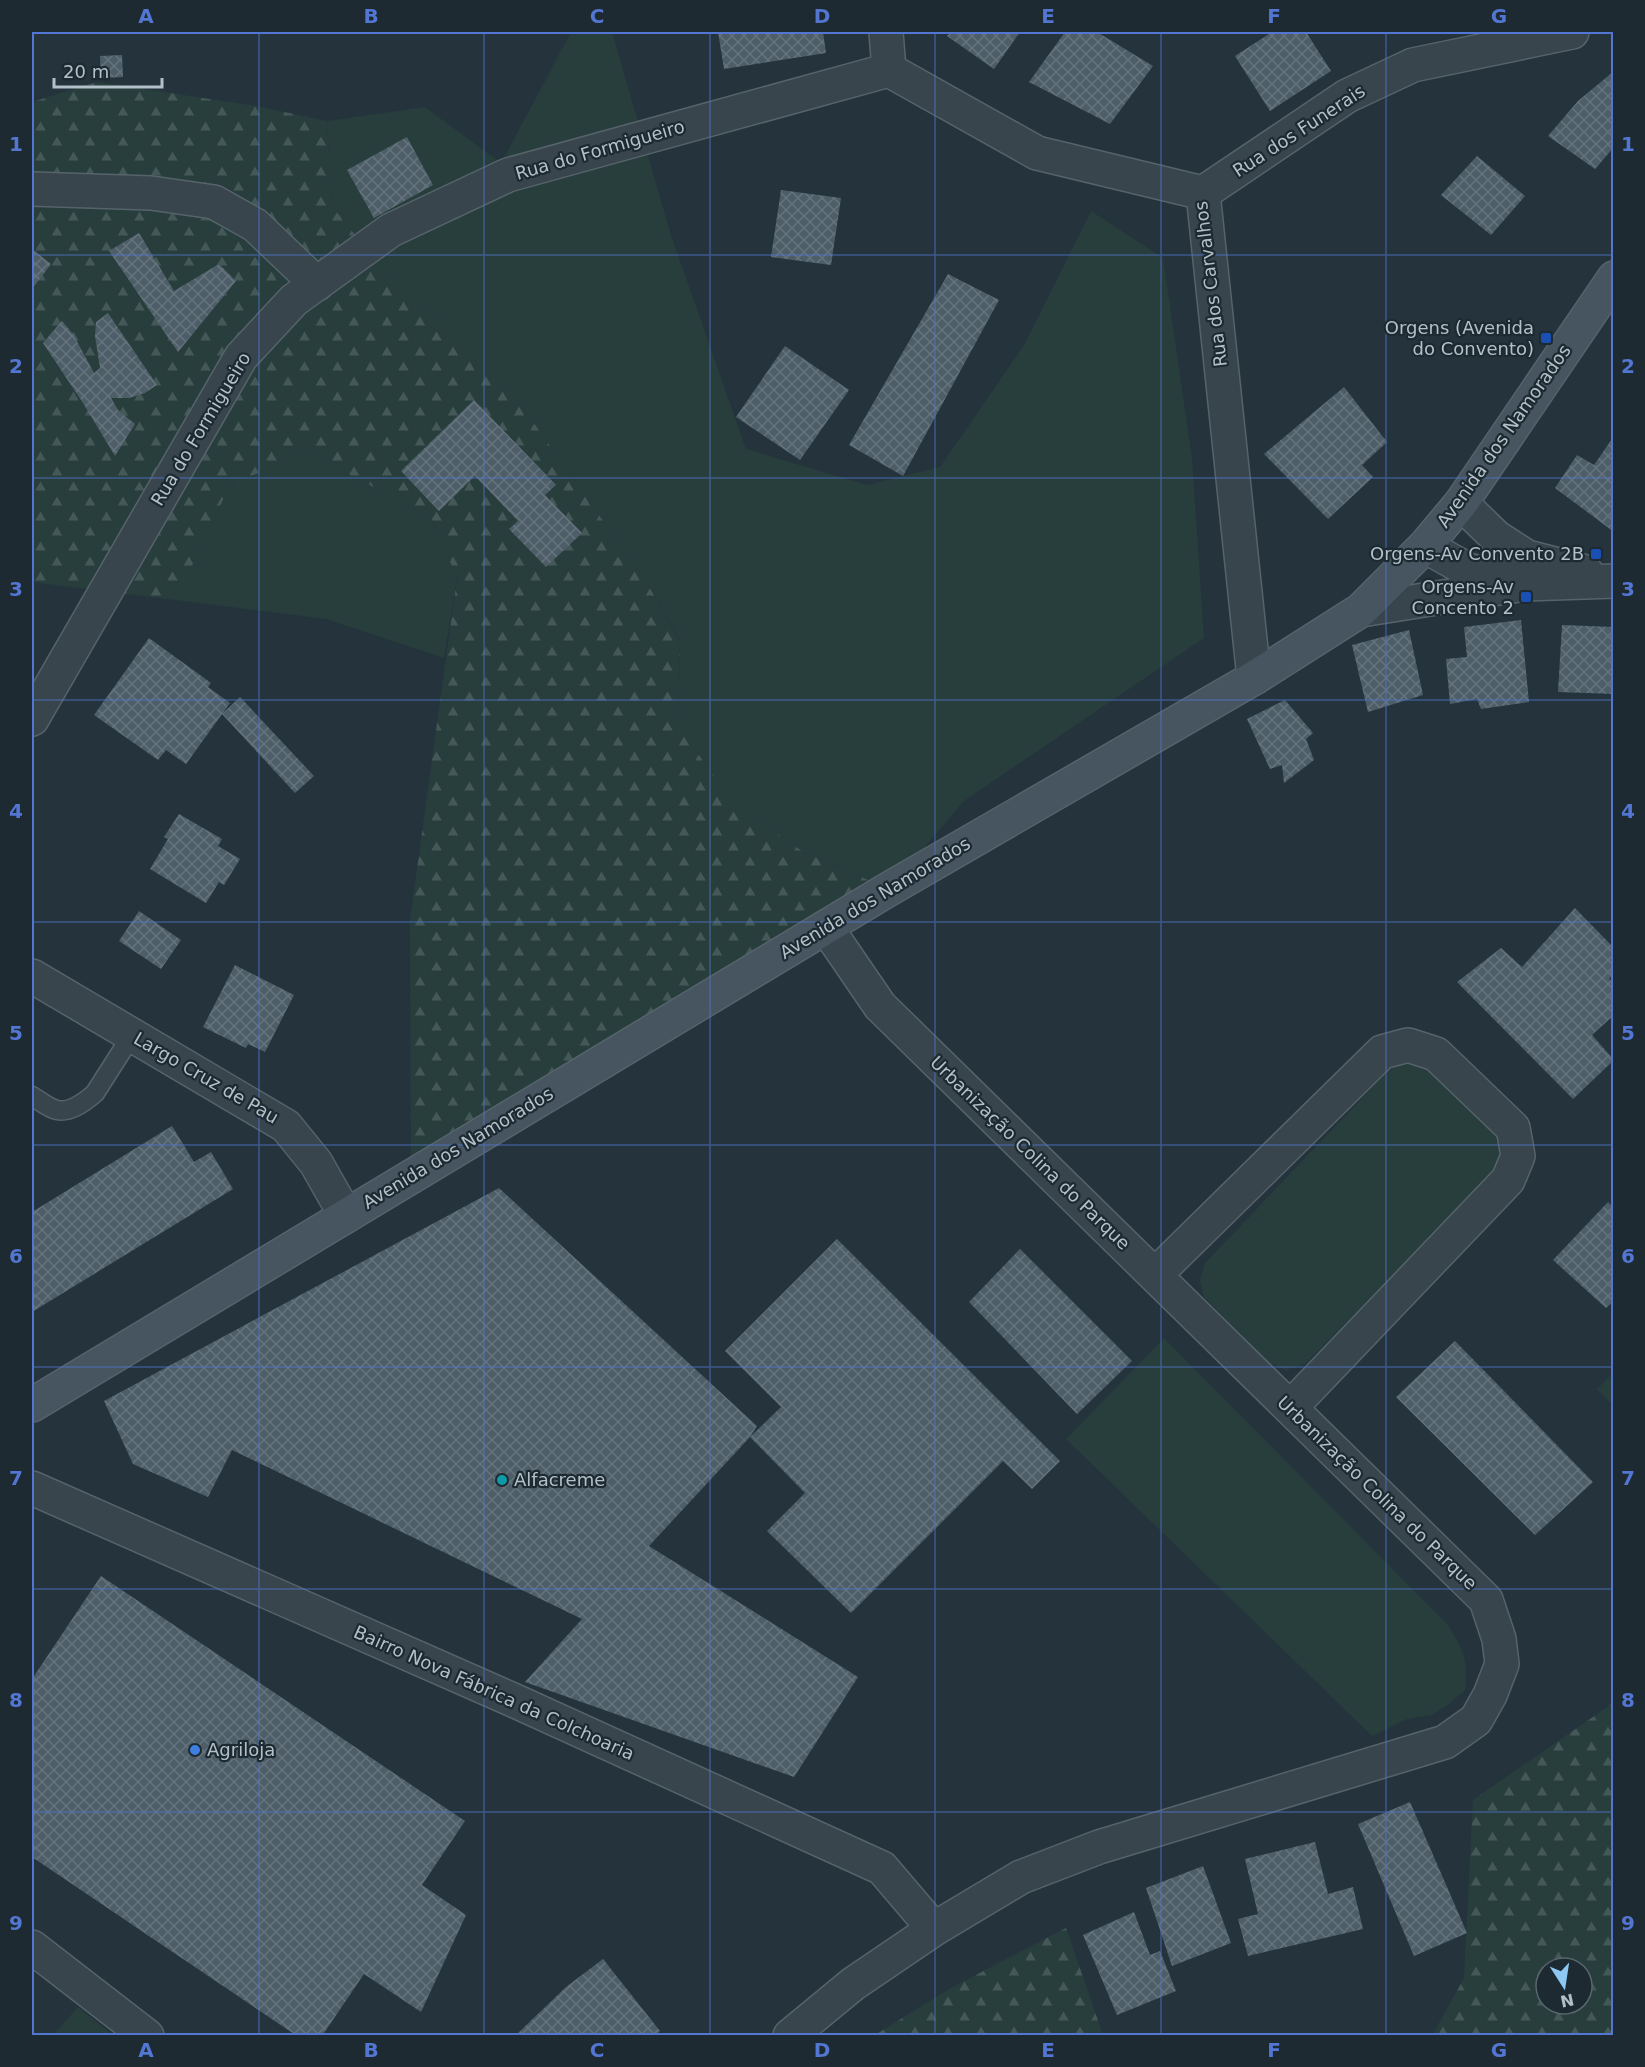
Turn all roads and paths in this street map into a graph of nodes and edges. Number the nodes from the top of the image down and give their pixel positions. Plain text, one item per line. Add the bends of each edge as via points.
1 (886, 32) edge
2 (1572, 32) edge
3 (889, 70) junction
4 (32, 189) edge
5 (1203, 193) junction
6 (1614, 278) edge
7 (317, 284) junction
8 (1461, 503) junction
9 (1425, 546) junction
10 (1614, 580) edge
11 (1525, 584) junction
12 (1362, 610) junction
13 (1254, 678) junction
14 (32, 719) edge
15 (826, 927) junction
16 (32, 976) edge
17 (132, 1035) junction
18 (32, 1096) edge
19 (346, 1216) junction
20 (1155, 1275) junction
21 (32, 1405) edge
22 (1290, 1408) junction
23 (32, 1488) edge
24 (934, 1929) junction
25 (32, 1947) edge
26 (147, 2036) edge
27 (790, 2036) edge

1 - 3 street
2 - 5 street, Rua dos Funerais via 1413,65 1347,96
3 - 5 street, Rua dos Carvalhos via 1037,153
3 - 7 street, Rua do Formigueiro via 508,175 392,230
4 - 7 street via 151,193 214,201 255,225
5 - 13 street, Rua dos Carvalhos
6 - 8 street, Avenida dos Namorados
7 - 14 street, Rua do Formigueiro via 294,300 241,357
8 - 9 street, Avenida dos Namorados
8 - 10 street via 1496,537 1527,557
9 - 11 street via 1468,570
9 - 12 street, Avenida dos Namorados
10 - 11 street
11 - 12 street
12 - 13 street, Avenida dos Namorados
13 - 15 street, Avenida dos Namorados
15 - 19 street, Avenida dos Namorados
15 - 20 street, Urbanização Colina do Parque via 880,1006
16 - 17 street, Largo Cruz de Pau
17 - 18 lane via 87,1100 57,1110
17 - 19 street, Largo Cruz de Pau via 286,1126 316,1163
19 - 21 street, Avenida dos Namorados
20 - 22 street, Urbanização Colina do Parque
20 - 22 street via 1382,1052 1408,1045 1436,1054 1513,1128 1518,1156 1508,1180
22 - 24 street, Urbanização Colina do Parque via 1486,1600 1502,1664 1476,1720 1445,1742 1099,1847 1021,1877
23 - 24 street, Bairro Nova Fábrica da Colchoaria via 882,1868
24 - 27 street, Urbanização Colina do Parque via 853,1984
25 - 26 street

